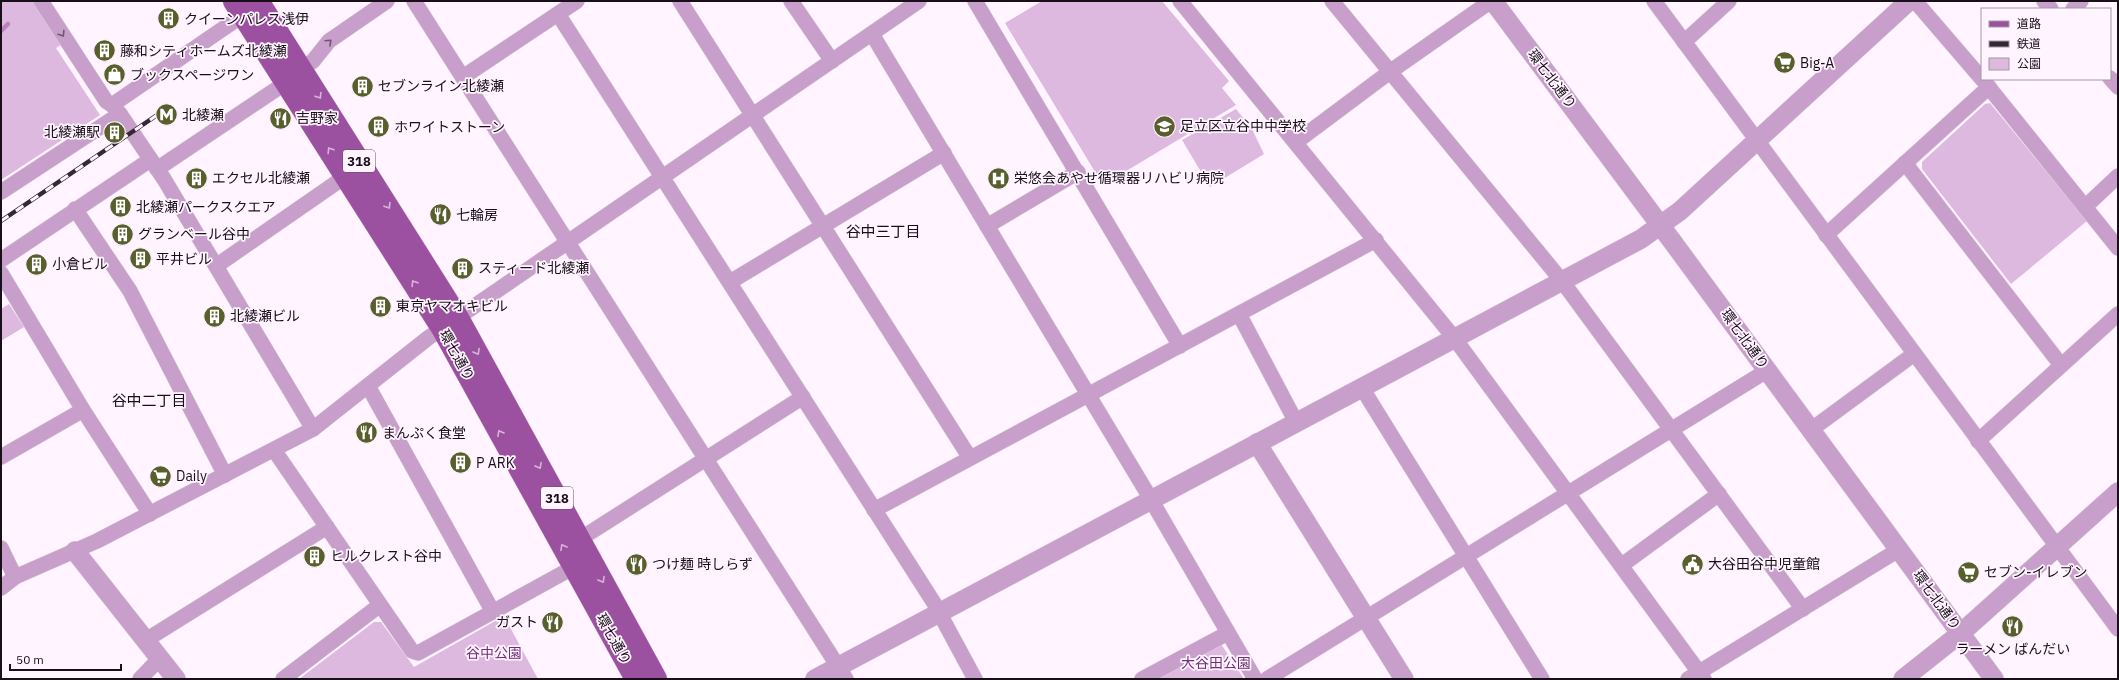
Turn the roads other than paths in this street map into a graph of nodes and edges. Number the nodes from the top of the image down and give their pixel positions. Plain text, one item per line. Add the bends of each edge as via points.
1 (41, 1) edge
2 (387, 1) edge
3 (414, 1) edge
4 (577, 1) edge
5 (680, 1) edge
6 (791, 1) edge
7 (975, 1) edge
8 (1180, 1) edge
9 (1332, 1) edge
10 (1492, 1) edge
11 (1654, 1) edge
12 (1729, 1) edge
13 (1909, 1) edge
14 (1914, 1) edge
15 (916, 2) edge
16 (245, 6) edge
17 (558, 14) junction
18 (872, 34) junction
19 (1684, 42) junction
20 (832, 61) junction
21 (1391, 72) junction
22 (294, 75) junction
23 (463, 77) junction
24 (1981, 78) edge
25 (2111, 79) edge
26 (1984, 81) edge
27 (2118, 87) edge
28 (116, 110) junction
29 (753, 115) junction
30 (1756, 141) junction
31 (1296, 142) junction
32 (944, 153) junction
33 (1904, 163) junction
34 (153, 165) junction
35 (1078, 172) junction
36 (346, 176) junction
37 (2118, 176) edge
38 (662, 178) junction
39 (1, 192) edge
40 (2085, 207) junction
41 (75, 209) junction
42 (823, 225) junction
43 (987, 226) junction
44 (1661, 226) junction
45 (1826, 235) junction
46 (1376, 240) junction
47 (568, 242) junction
48 (2118, 248) edge
49 (1, 260) edge
50 (216, 266) junction
51 (1, 273) edge
52 (1562, 281) junction
53 (730, 282) junction
54 (1239, 314) junction
55 (2118, 314) edge
56 (450, 323) junction
57 (1455, 339) junction
58 (1180, 346) junction
59 (1914, 354) junction
60 (2061, 365) junction
61 (1768, 370) junction
62 (368, 386) junction
63 (1362, 388) junction
64 (1088, 395) junction
65 (803, 397) junction
66 (83, 410) junction
67 (1296, 422) junction
68 (313, 429) junction
69 (1812, 429) junction
70 (1672, 430) junction
71 (1978, 441) junction
72 (1257, 443) junction
73 (274, 450) junction
74 (1, 457) edge
75 (707, 458) junction
76 (970, 458) junction
77 (225, 475) junction
78 (2118, 492) edge
79 (1569, 493) junction
80 (1719, 494) junction
81 (1151, 500) junction
82 (874, 510) junction
83 (150, 514) junction
84 (327, 526) junction
85 (580, 539) junction
86 (2057, 547) junction
87 (1, 548) edge
88 (1900, 549) junction
89 (75, 551) junction
90 (1467, 556) junction
91 (1622, 565) junction
92 (574, 567) junction
93 (15, 577) junction
94 (1, 588) edge
95 (380, 605) junction
96 (1803, 609) junction
97 (493, 612) junction
98 (939, 613) junction
99 (1367, 618) junction
100 (2118, 629) edge
101 (1228, 633) junction
102 (1961, 633) junction
103 (146, 640) junction
104 (160, 658) junction
105 (842, 673) edge
106 (1697, 677) edge
107 (140, 679) edge
108 (176, 679) edge
109 (284, 679) edge
110 (636, 679) edge
111 (656, 679) edge
112 (815, 679) edge
113 (975, 679) edge
114 (1142, 679) edge
115 (1255, 679) edge
116 (1267, 679) edge
117 (1404, 679) edge
118 (1542, 679) edge
119 (1902, 679) edge
120 (1994, 679) edge

1 -> 28 street via 106,101
22 -> 2 street via 313,61 329,41
3 - 23 street
4 - 17 street
5 - 29 street
6 - 20 street
7 - 35 street
8 - 31 street
9 - 21 street
10 - 21 street
10 - 44 street, 環七北通り
11 - 19 street
12 - 19 street
13 - 30 street
14 - 24 street
15 - 18 street
16 - 22 main road, 環七通り / 318
16 - 28 street
17 - 23 street
17 - 38 street
18 - 20 street
18 - 32 street
19 - 30 street
20 - 29 street
21 - 31 street
21 - 52 street
22 - 34 street
36 -> 22 main road, 環七通り / 318
22 -> 56 main road, 環七通り / 318
23 - 47 street
25 - 27 street
26 - 33 street
26 - 40 street
28 - 34 street
28 - 39 street
29 - 38 street
29 - 42 street
30 - 44 street
30 - 45 street
31 - 46 street
32 - 42 street
32 - 43 street
33 - 45 street
33 - 60 street
34 - 41 street
34 - 50 street
35 - 43 street
35 - 58 street
36 - 50 street
56 -> 36 main road, 環七通り / 318
37 - 40 street
38 - 47 street
38 - 53 street
40 - 48 street
41 - 49 street
41 - 77 street via 130,291
42 - 53 street
42 - 76 street
43 - 64 street
44 - 52 street
44 - 61 street, 環七北通り
45 - 59 street
46 - 54 street
46 - 57 street
47 - 56 street
47 - 75 street
50 - 68 street
51 - 66 street
52 - 57 street
52 - 70 street
53 - 65 street
54 - 58 street
54 - 67 street
55 - 60 street
56 - 62 street
56 -> 85 main road, 環七通り / 318
92 -> 56 main road, 環七通り / 318
57 - 63 street
57 - 79 street
58 - 64 street
59 - 69 street
59 - 71 street
60 - 71 street
61 - 69 street, 環七北通り
61 - 70 street
62 - 68 street
62 - 97 street
63 - 67 street
63 - 90 street
64 - 76 street
64 - 81 street
65 - 75 street
65 - 82 street
66 - 74 street
66 - 83 street
67 - 72 street
68 - 73 street
69 - 88 street, 環七北通り
70 - 79 street
70 - 80 street
71 - 86 street
72 - 81 street
72 - 99 street
73 - 77 street
73 - 84 street
75 - 85 street
75 - 105 street
76 - 82 street
77 - 83 street
78 - 86 street
79 - 90 street
79 - 91 street
80 - 91 street
80 - 96 street
81 - 98 street
81 - 101 street
82 - 98 street
83 - 89 street
84 - 95 street
84 - 103 street
85 -> 111 main road, 環七通り / 318
86 - 100 street
86 - 102 street
87 - 93 street
88 - 96 street
88 - 102 street, 環七北通り
89 - 93 street
89 - 103 street
90 - 99 street
90 - 118 street
91 - 106 street
92 - 97 street
92 - 110 main road, 環七通り / 318
93 - 94 street
95 - 97 street via 412,651 418,653
95 - 109 street
96 - 106 street
98 - 105 street
98 - 113 street
99 - 116 street
99 - 117 street
101 - 114 street
101 - 115 street
102 - 119 street
102 - 120 street, 環七北通り
103 - 104 street
104 - 107 street
104 - 108 street
105 - 112 street

